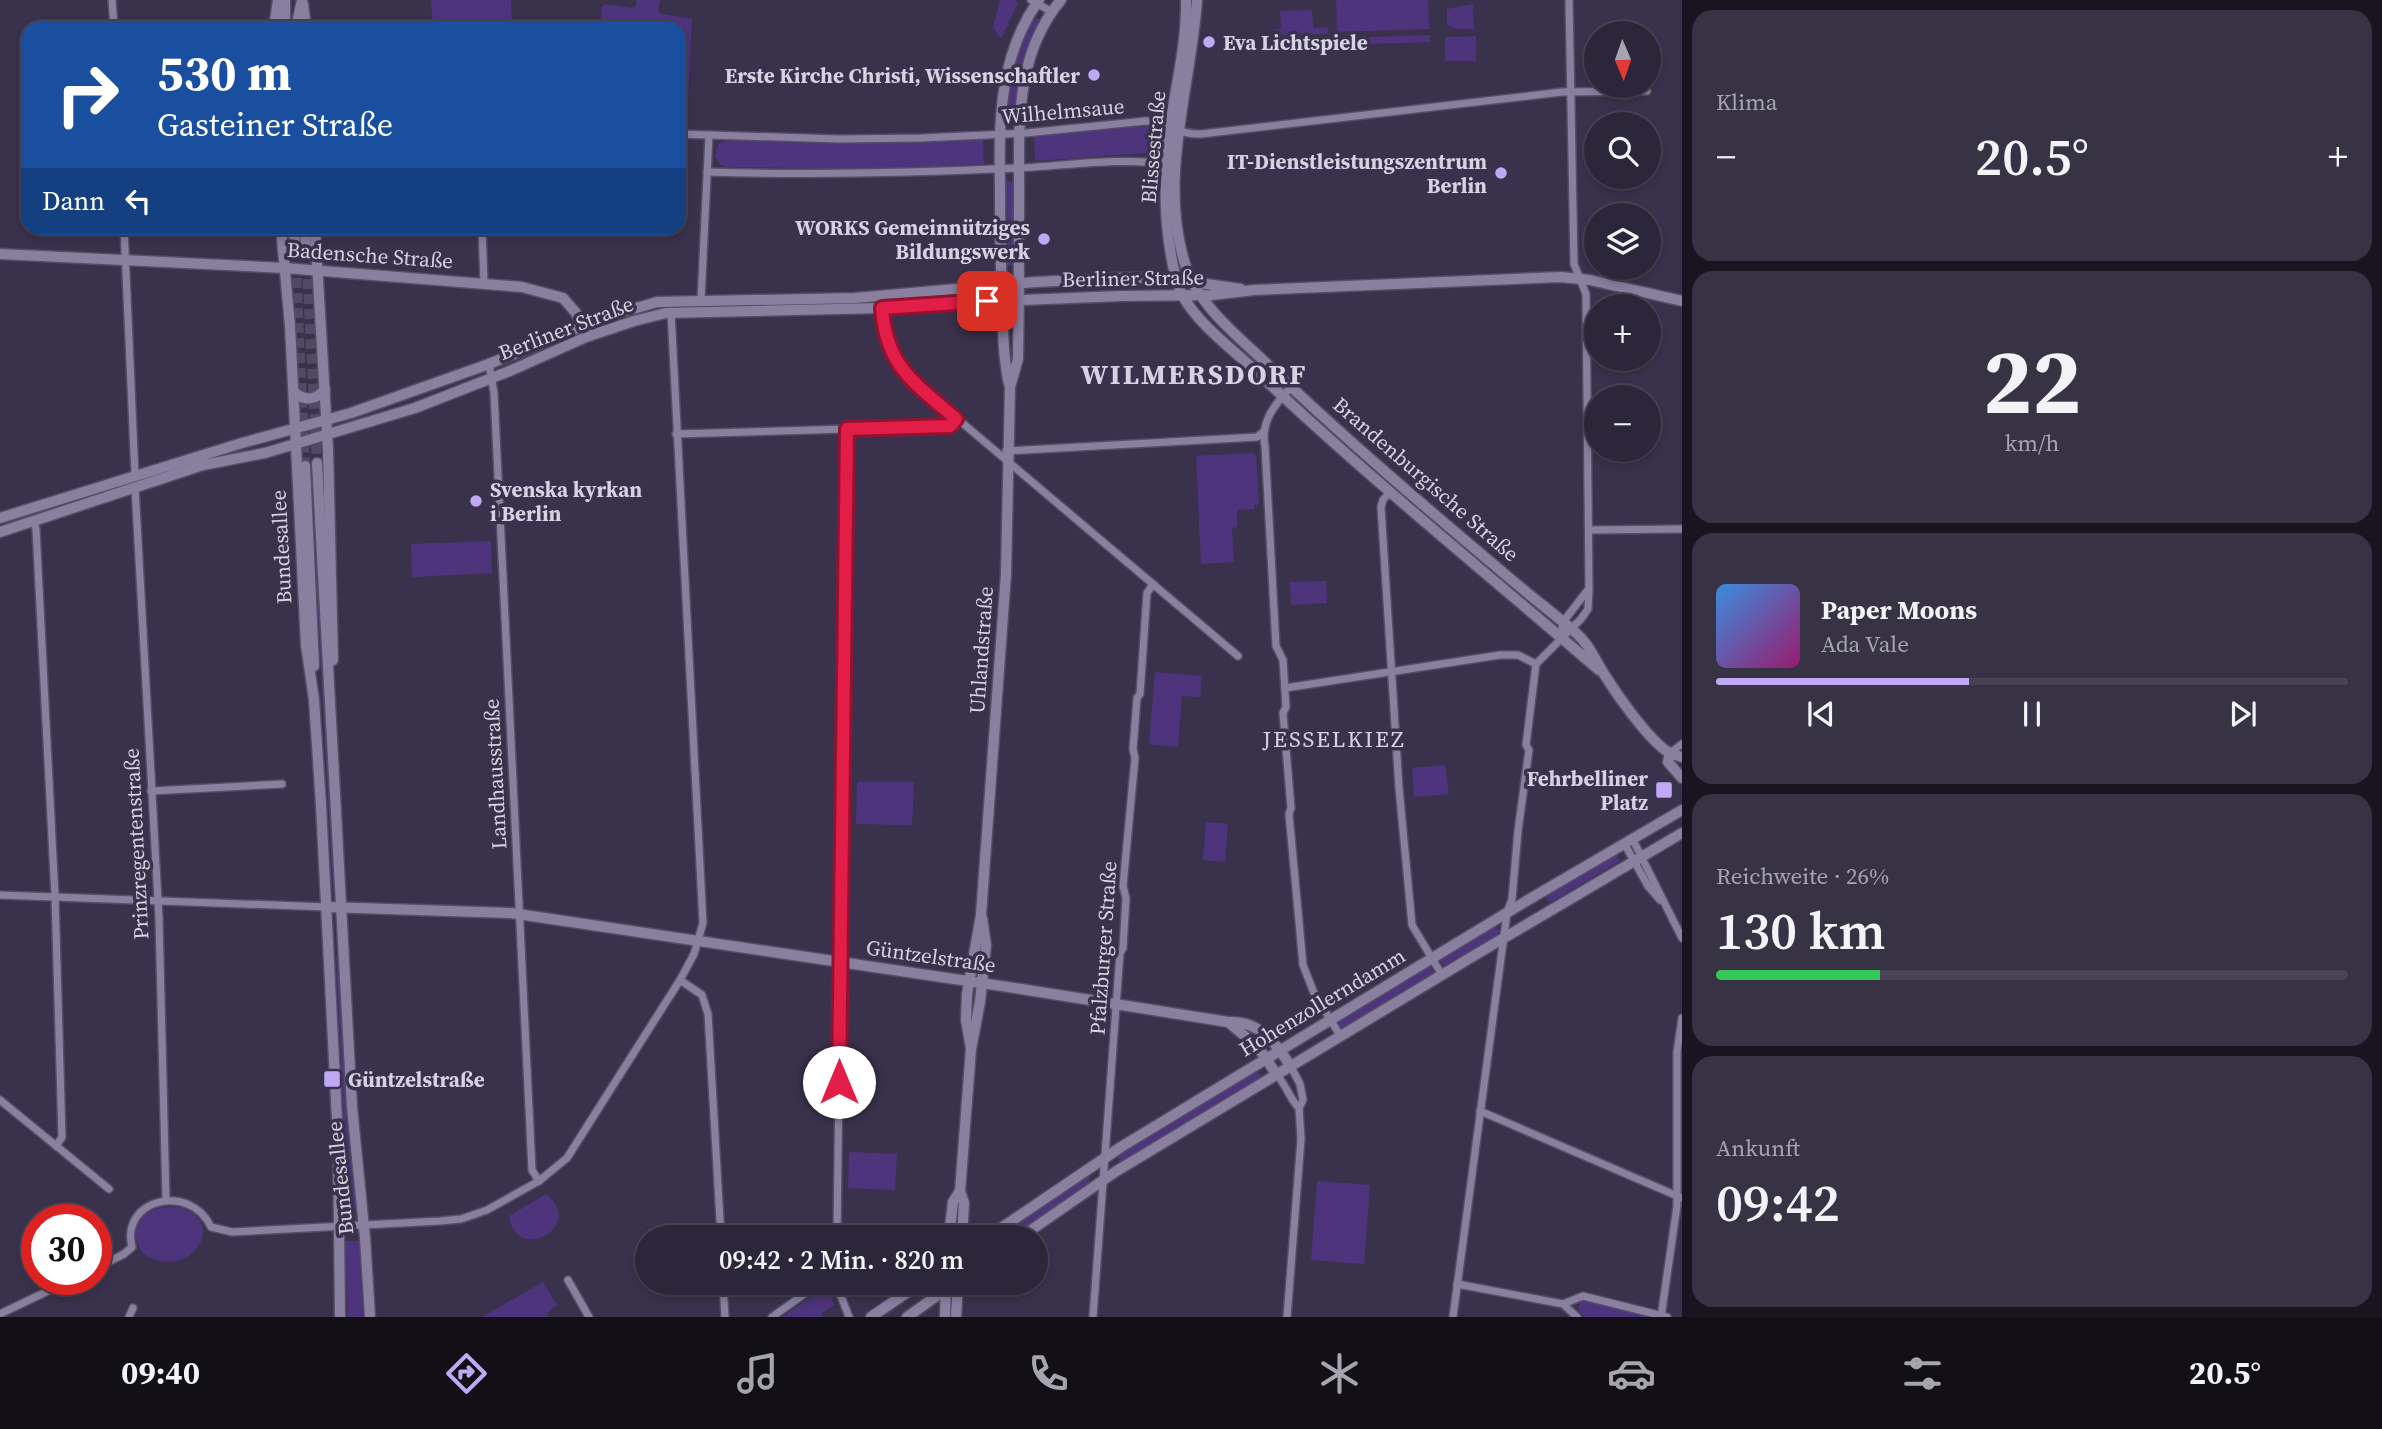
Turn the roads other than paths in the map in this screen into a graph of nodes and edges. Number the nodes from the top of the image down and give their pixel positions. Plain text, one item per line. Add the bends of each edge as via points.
1 (113, 0) edge
2 (278, 0) edge
3 (285, 0) edge
4 (1061, 0) edge
5 (1186, 0) edge
6 (1196, 0) edge
7 (1569, 0) edge
8 (302, 1) edge
9 (1035, 1) edge
10 (1052, 12) junction
11 (114, 21) edge
12 (275, 21) edge
13 (285, 21) edge
14 (298, 21) edge
15 (305, 21) edge
16 (1572, 92) junction
17 (1584, 92) edge
18 (1175, 129) junction
19 (686, 134) edge
20 (1000, 134) junction
21 (1019, 134) junction
22 (709, 135) junction
23 (1167, 164) junction
24 (1019, 168) junction
25 (999, 169) junction
26 (707, 172) junction
27 (124, 235) edge
28 (282, 235) edge
29 (296, 235) edge
30 (303, 235) edge
31 (316, 235) edge
32 (482, 235) edge
33 (0, 254) edge
34 (125, 259) junction
35 (285, 268) junction
36 (318, 270) junction
37 (1176, 279) junction
38 (1580, 279) junction
39 (1192, 282) junction
40 (484, 283) junction
41 (1019, 284) junction
42 (1002, 285) junction
43 (1254, 290) junction
44 (1181, 295) junction
45 (1200, 295) junction
46 (701, 300) junction
47 (1002, 300) junction
48 (1019, 300) junction
49 (1682, 301) edge
50 (882, 308) junction
51 (671, 313) junction
52 (582, 325) junction
53 (586, 337) junction
54 (489, 364) junction
55 (492, 377) junction
56 (1010, 387) junction
57 (1291, 387) junction
58 (326, 389) junction
59 (294, 392) junction
60 (1282, 396) junction
61 (327, 419) junction
62 (956, 419) junction
63 (295, 428) junction
64 (847, 429) junction
65 (1262, 433) junction
66 (676, 434) junction
67 (328, 435) junction
68 (295, 444) junction
69 (1008, 456) junction
70 (317, 463) tunnel mouth
71 (304, 466) tunnel mouth
72 (135, 481) junction
73 (1391, 491) junction
74 (0, 517) edge
75 (34, 521) junction
76 (1682, 529) edge
77 (1589, 530) junction
78 (0, 532) edge
79 (1153, 584) junction
80 (1589, 589) junction
81 (1563, 622) junction
82 (1572, 629) junction
83 (1561, 638) junction
84 (1238, 656) dead end
85 (1536, 664) junction
86 (1391, 673) junction
87 (1604, 674) junction
88 (1285, 688) junction
89 (331, 697) junction
90 (314, 700) junction
91 (1682, 744) edge
92 (1670, 754) junction
93 (1682, 757) edge
94 (1682, 778) edge
95 (282, 784) dead end
96 (151, 791) junction
97 (1682, 810) edge
98 (1682, 833) edge
99 (1628, 841) junction
100 (1637, 859) junction
101 (0, 895) edge
102 (55, 896) junction
103 (157, 900) junction
104 (327, 907) junction
105 (343, 907) junction
106 (1507, 913) junction
107 (520, 914) junction
108 (981, 915) junction
109 (1505, 937) junction
110 (1682, 938) edge
111 (700, 940) junction
112 (345, 951) junction
113 (329, 952) junction
114 (1432, 958) junction
115 (840, 962) junction
116 (1442, 975) junction
117 (680, 980) junction
118 (969, 981) junction
119 (982, 983) junction
120 (1116, 1003) junction
121 (1682, 1018) edge
122 (1330, 1020) junction
123 (1228, 1022) junction
124 (1341, 1037) junction
125 (971, 1049) junction
126 (1280, 1050) junction
127 (1266, 1058) junction
128 (1291, 1067) junction
129 (1277, 1075) junction
130 (0, 1100) edge
131 (1299, 1108) junction
132 (1480, 1111) junction
133 (55, 1146) junction
134 (1105, 1157) junction
135 (1103, 1180) junction
136 (539, 1181) junction
137 (109, 1189) dead end
138 (960, 1191) junction
139 (1679, 1197) edge
140 (166, 1200) junction
141 (364, 1224) junction
142 (720, 1225) edge
143 (837, 1225) edge
144 (950, 1225) edge
145 (963, 1225) edge
146 (1006, 1225) edge
147 (1038, 1225) edge
148 (338, 1226) junction
149 (112, 1260) edge
150 (568, 1280) dead end
151 (1457, 1284) junction
152 (40, 1295) edge
153 (724, 1295) edge
154 (803, 1295) edge
155 (841, 1295) edge
156 (903, 1295) edge
157 (935, 1295) edge
158 (946, 1295) edge
159 (957, 1295) edge
160 (1563, 1304) junction
161 (133, 1308) dead end
162 (0, 1314) edge
163 (1663, 1316) edge
164 (128, 1317) edge
165 (340, 1317) edge
166 (370, 1317) edge
167 (589, 1317) edge
168 (725, 1317) edge
169 (772, 1317) edge
170 (849, 1317) edge
171 (871, 1317) edge
172 (906, 1317) edge
173 (945, 1317) edge
174 (956, 1317) edge
175 (1093, 1317) edge
176 (1287, 1317) edge
177 (1453, 1317) edge
178 (1577, 1317) edge

1 - 11 street
2 - 12 main road
3 - 13 main road
4 - 10 main road, Uhlandstraße
5 - 18 main road, Blissestraße
6 - 18 main road, Blissestraße via 1191,56
7 - 16 street
8 - 14 main road
8 - 15 main road
9 - 10 street
9 - 20 main road, Uhlandstraße via 1010,57
10 - 21 main road, Uhlandstraße via 1028,61
16 - 17 street, Wilhelmsaue
16 - 18 street, Wilhelmsaue via 1214,134 1191,135
16 - 38 street via 1574,264
18 - 21 street, Wilhelmsaue via 1146,121
18 - 23 main road, Blissestraße
18 - 39 main road, Blissestraße via 1175,210
19 - 22 street, Wilhelmsaue
20 - 21 street, Wilhelmsaue
20 - 22 street, Wilhelmsaue via 843,139
20 - 25 main road, Uhlandstraße
21 - 24 main road, Uhlandstraße
22 - 26 street
23 - 24 street via 1135,160
23 - 37 main road, Blissestraße via 1167,221
24 - 25 street
24 - 41 main road, Uhlandstraße
25 - 26 street
25 - 42 main road, Uhlandstraße
26 - 46 street
27 - 34 street, Prinzregentenstraße
28 - 35 main road, Bundesallee
29 - 30 main road via 300,248
31 - 36 main road, Bundesallee
32 - 40 street
33 - 34 main road, Badensche Straße
34 - 35 main road, Badensche Straße
34 - 72 street, Prinzregentenstraße
35 - 36 main road, Badensche Straße
35 - 59 main road, Bundesallee
36 - 40 main road, Badensche Straße
36 - 58 main road, Bundesallee
37 - 39 main road, Berliner Straße
37 - 41 main road, Berliner Straße
37 - 44 main road, Blissestraße
38 - 43 main road, Berliner Straße
38 - 49 main road, Berliner Straße
38 - 77 street via 1586,294
39 - 43 main road, Berliner Straße
39 - 45 main road, Brandenburgische Straße
40 - 52 main road, Badensche Straße via 556,295 572,307
41 - 42 main road, Berliner Straße
41 - 48 main road, Uhlandstraße
42 - 46 main road, Berliner Straße via 855,298
42 - 47 main road, Uhlandstraße
43 - 45 main road, Berliner Straße
44 - 45 main road, Berliner Straße
44 - 48 main road, Berliner Straße
44 - 60 main road, Brandenburgische Straße
45 - 57 main road, Brandenburgische Straße
46 - 52 main road, Berliner Straße via 657,302
47 - 48 main road, Berliner Straße
47 - 50 main road, Berliner Straße
47 - 56 main road, Uhlandstraße via 1003,360
48 - 56 main road, Uhlandstraße via 1018,359
50 - 51 main road, Berliner Straße
50 - 62 street via 887,343 908,377
51 - 53 main road, Berliner Straße
51 - 66 street
52 - 53 main road, Badensche Straße
52 - 54 main road, Berliner Straße
53 - 55 main road, Berliner Straße
54 - 55 street, Landhausstraße
54 - 61 main road, Berliner Straße
55 - 67 main road, Berliner Straße via 415,408
55 - 107 street, Landhausstraße
56 - 69 main road, Uhlandstraße
57 - 60 street
57 - 81 main road, Brandenburgische Straße
58 - 59 main road via 310,399
58 - 61 main road, Bundesallee
59 - 63 main road, Bundesallee
60 - 65 street
60 - 73 main road, Brandenburgische Straße
61 - 63 main road, Berliner Straße
61 - 67 main road, Bundesallee
62 - 64 street via 950,426
62 - 69 street
63 - 68 main road, Bundesallee
63 - 72 main road, Berliner Straße
64 - 66 street
64 - 115 street
65 - 69 street via 1257,437
65 - 88 street via 1276,646 1283,660
66 - 111 street via 703,927
67 - 68 main road, Berliner Straße
67 - 89 main road, Bundesallee
68 - 72 main road, Berliner Straße
68 - 90 main road, Bundesallee via 306,645
69 - 79 street
69 - 108 main road, Uhlandstraße via 1006,574
70 - 89 main road, Bundesallee
71 - 90 main road, Bundesallee
72 - 74 main road, Berliner Straße
72 - 75 main road, Berliner Straße
72 - 96 street, Prinzregentenstraße
73 - 83 main road, Brandenburgische Straße
73 - 86 street via 1381,507
75 - 78 main road, Berliner Straße
75 - 102 street
76 - 77 street
77 - 80 street
79 - 84 street
79 - 120 street, Pfalzburger Straße via 1147,593 1137,698
80 - 81 street
80 - 82 street via 1588,608
81 - 82 main road, Brandenburgische Straße
81 - 83 street
82 - 83 street
82 - 87 main road, Brandenburgische Straße via 1593,651
83 - 85 street
83 - 87 main road, Brandenburgische Straße
85 - 86 street via 1518,655 1500,655
85 - 106 street via 1513,900
86 - 88 street
86 - 114 street via 1412,925
87 - 92 main road, Brandenburgische Straße
88 - 122 street via 1289,814 1303,965
89 - 105 main road, Bundesallee
90 - 104 main road, Bundesallee
91 - 92 street
92 - 93 main road
92 - 94 main road via 1668,762
95 - 96 street
96 - 103 street, Prinzregentenstraße
97 - 99 main road, Hohenzollerndamm
98 - 100 main road, Hohenzollerndamm
99 - 100 street
99 - 106 main road, Hohenzollerndamm
100 - 109 main road, Hohenzollerndamm
100 - 110 street via 1656,883
101 - 102 street, Güntzelstraße
102 - 103 street, Güntzelstraße
102 - 133 street via 62,1137
103 - 104 street, Güntzelstraße
103 - 140 street, Prinzregentenstraße
104 - 105 main road, Güntzelstraße
104 - 113 main road, Bundesallee
105 - 107 main road, Güntzelstraße
105 - 112 main road, Bundesallee
106 - 109 street
106 - 114 main road, Hohenzollerndamm
107 - 111 main road, Güntzelstraße
107 - 136 street, Landhausstraße via 532,1170
108 - 118 main road, Uhlandstraße
108 - 119 main road, Uhlandstraße via 986,937
109 - 116 main road, Hohenzollerndamm
109 - 132 street
111 - 115 main road, Güntzelstraße
111 - 117 street
112 - 113 main road
112 - 141 main road, Bundesallee via 352,1107
113 - 148 main road, Bundesallee
114 - 116 street
114 - 122 main road, Hohenzollerndamm
115 - 118 main road, Güntzelstraße
115 - 143 street
116 - 124 main road, Hohenzollerndamm
117 - 136 street via 577,1145
117 - 142 street via 702,995 708,1014
118 - 119 main road, Güntzelstraße
118 - 125 main road, Uhlandstraße via 966,1020
119 - 120 main road, Güntzelstraße
119 - 125 main road, Uhlandstraße
120 - 123 main road, Güntzelstraße
120 - 134 street, Pfalzburger Straße
121 - 139 street via 1677,1052
122 - 124 street
122 - 126 main road, Hohenzollerndamm
123 - 126 main road, Güntzelstraße via 1239,1021 1258,1030
123 - 127 main road, Güntzelstraße
124 - 128 main road, Hohenzollerndamm
125 - 138 main road, Uhlandstraße
126 - 127 main road, Hohenzollerndamm
126 - 128 main road, Güntzelstraße
127 - 129 main road, Güntzelstraße
127 - 134 main road, Hohenzollerndamm
128 - 129 main road, Hohenzollerndamm
128 - 131 street via 1303,1100
129 - 131 street
129 - 135 main road, Hohenzollerndamm
130 - 133 street
131 - 176 street via 1301,1142
132 - 139 street
132 - 151 street
133 - 137 street
134 - 135 street, Pfalzburger Straße
134 - 146 main road, Hohenzollerndamm
135 - 147 main road, Hohenzollerndamm
135 - 175 street, Pfalzburger Straße
136 - 141 street via 470,1216
138 - 144 main road, Uhlandstraße via 953,1202
138 - 145 main road, Uhlandstraße
139 - 163 street
140 - 148 street via 193,1206 211,1227 232,1232
140 - 149 street via 139,1215 131,1231 132,1247
141 - 148 street
141 - 166 main road, Bundesallee
148 - 165 main road, Bundesallee
150 - 167 street
151 - 160 street
151 - 177 street
152 - 162 street
153 - 168 street
154 - 169 street
155 - 170 street
156 - 171 main road
157 - 172 main road
158 - 173 main road
159 - 174 main road
160 - 163 street via 1583,1296
160 - 178 street
161 - 164 street

